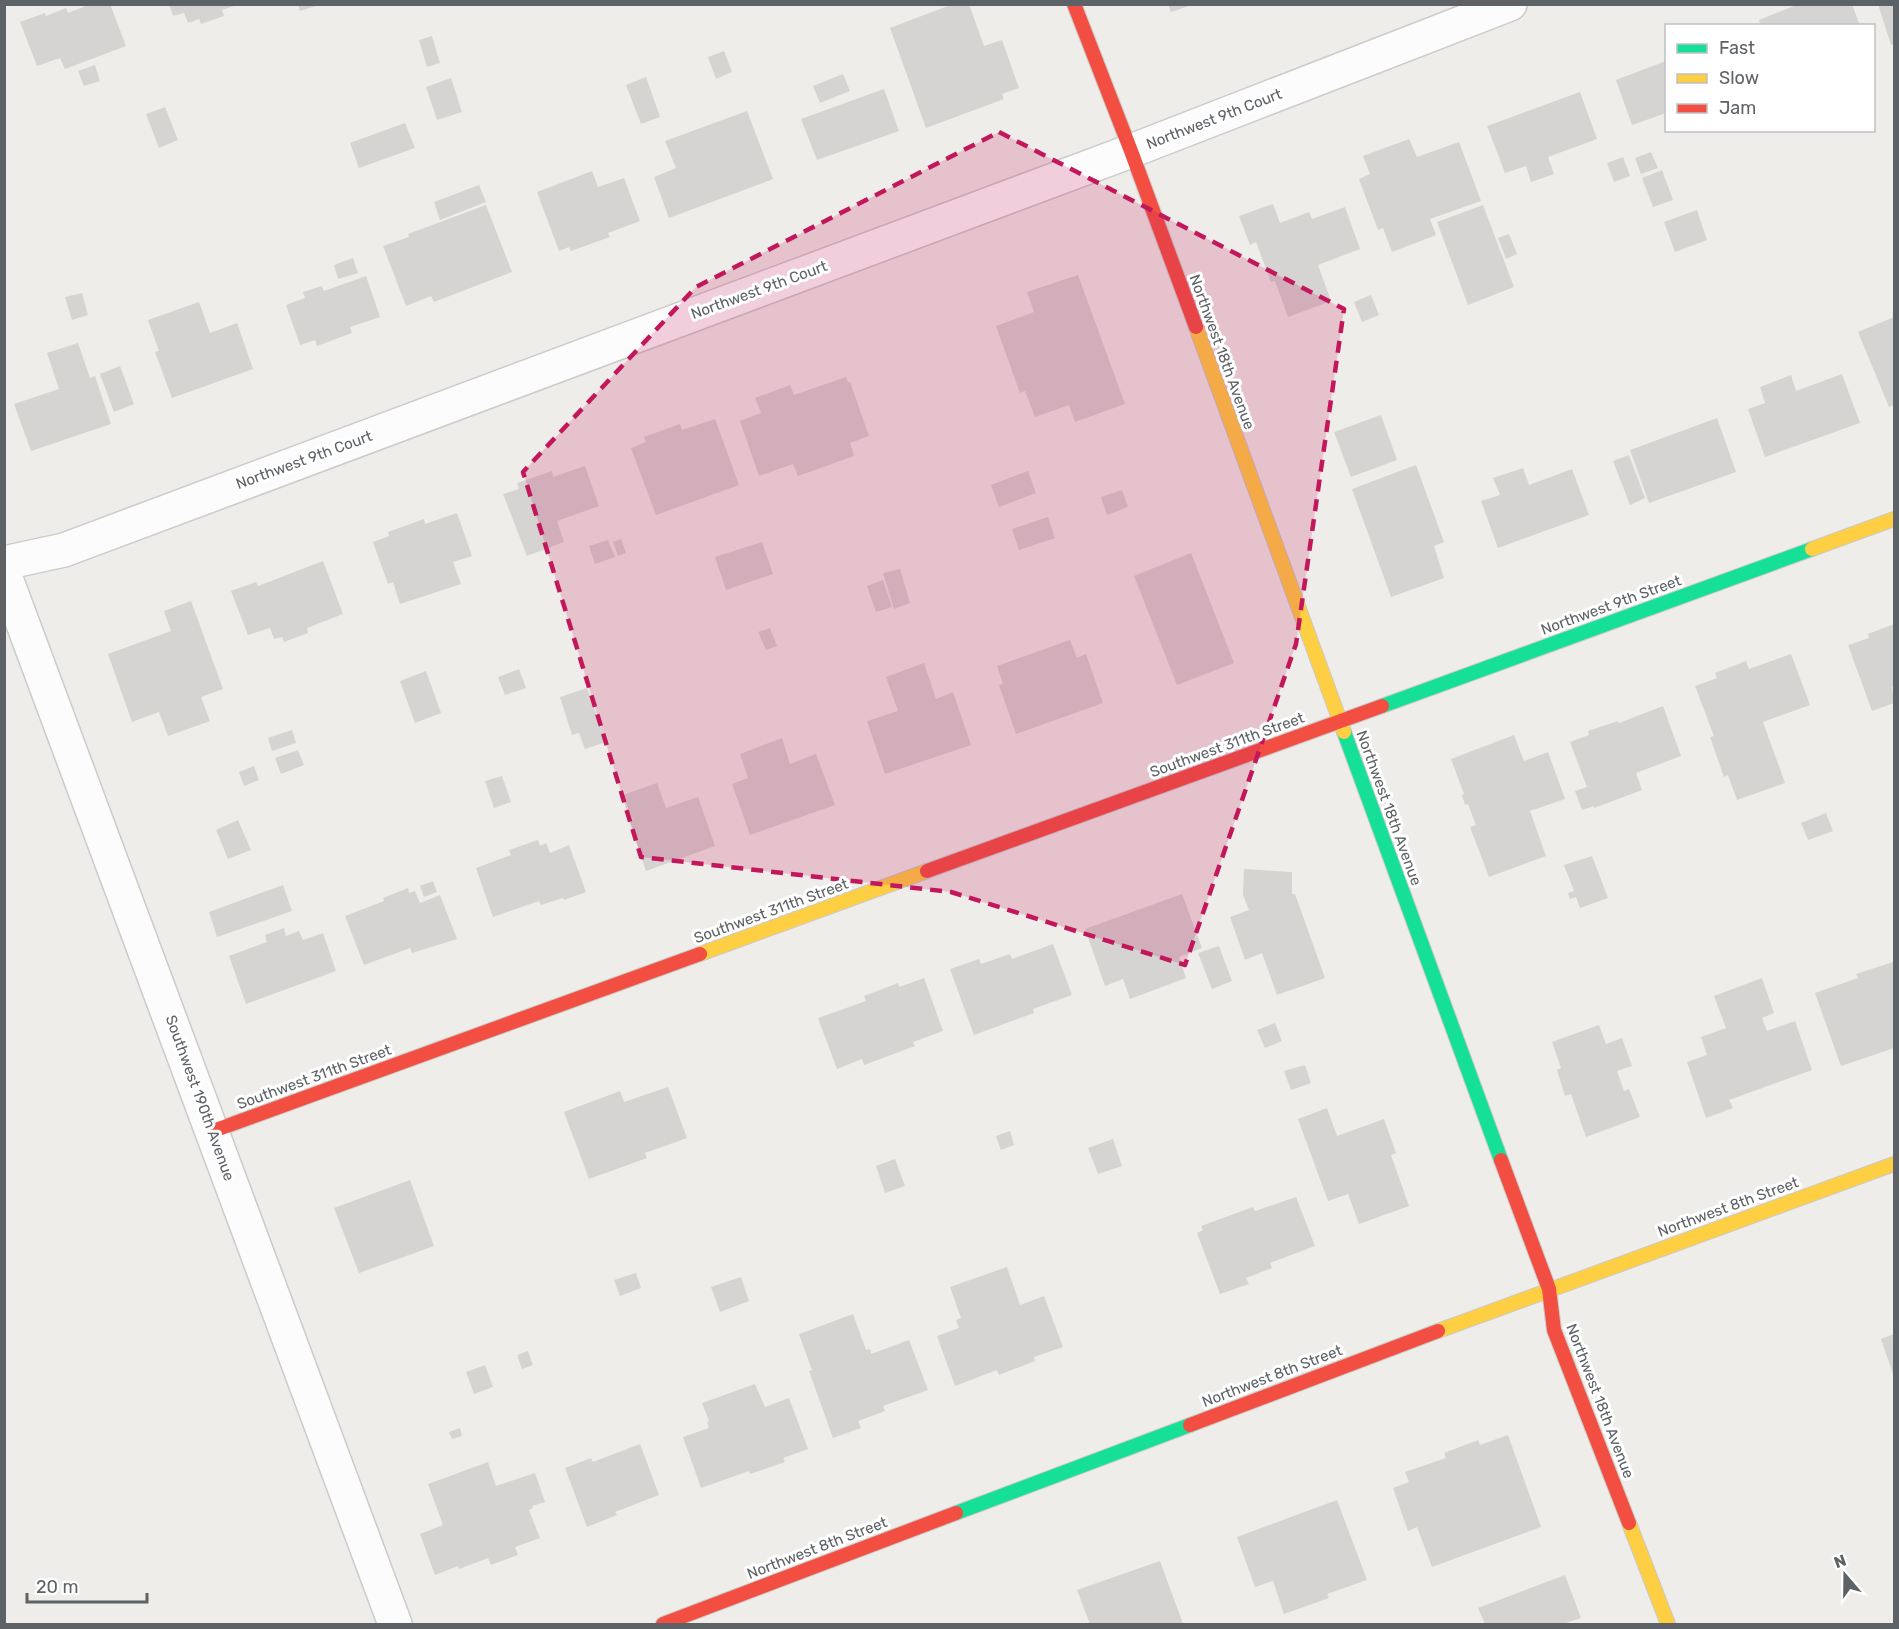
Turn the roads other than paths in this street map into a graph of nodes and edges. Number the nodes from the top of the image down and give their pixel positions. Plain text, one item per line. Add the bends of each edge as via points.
1 (1074, 4) edge
2 (1510, 4) edge
3 (1131, 152) junction
4 (1894, 519) edge
5 (4, 563) edge
6 (4, 573) edge
7 (1339, 722) junction
8 (213, 1131) junction
9 (1894, 1164) edge
10 (1549, 1289) junction
11 (395, 1624) edge
12 (663, 1624) edge
13 (1668, 1624) edge

1 - 3 street, Northwest 18th Avenue
2 - 3 street, Northwest 9th Court
3 - 5 street, Northwest 9th Court via 64,550
3 - 7 street, Northwest 18th Avenue
4 - 7 street, Northwest 9th Street
6 - 8 street, Southwest 190th Avenue
7 - 8 street, Southwest 311th Street
7 - 10 street, Northwest 18th Avenue
8 - 11 street, Southwest 190th Avenue
9 - 10 street, Northwest 8th Street
10 - 12 street, Northwest 8th Street
10 - 13 street, Northwest 18th Avenue via 1554,1330

